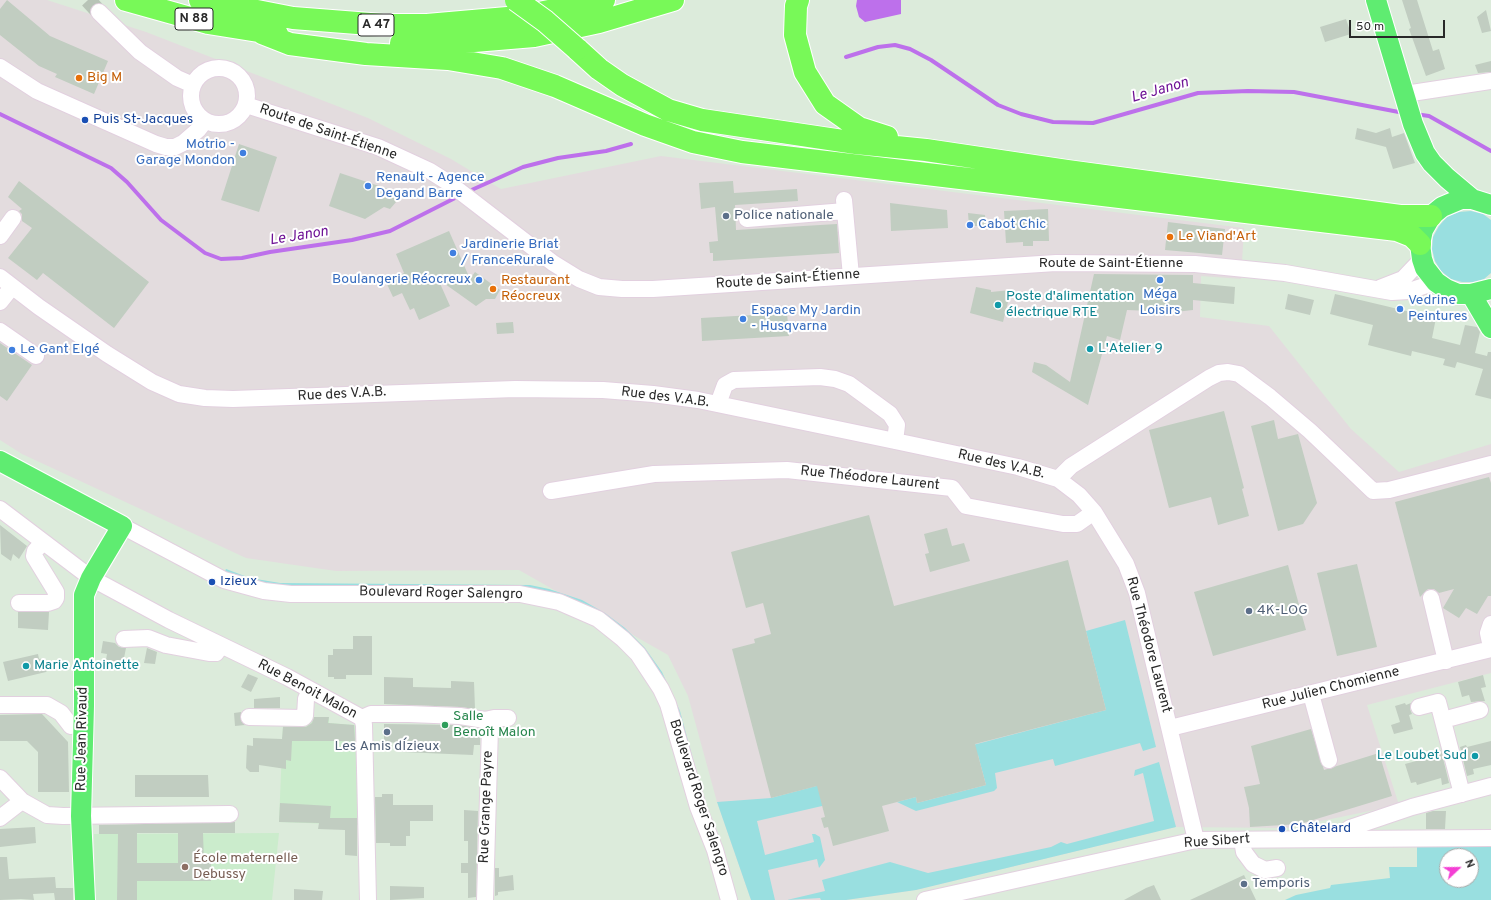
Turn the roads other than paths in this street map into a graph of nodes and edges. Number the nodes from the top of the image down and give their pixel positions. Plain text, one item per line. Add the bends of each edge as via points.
1 (126, 0) edge
2 (200, 0) edge
3 (516, 0) edge
4 (604, 0) edge
5 (673, 0) edge
6 (798, 0) edge
7 (1376, 0) edge
8 (99, 12) tunnel mouth
9 (262, 33) junction
10 (0, 67) edge
11 (1491, 81) edge
12 (194, 85) junction
13 (246, 105) junction
14 (1409, 108) junction
15 (205, 121) junction
16 (926, 150) junction
17 (1432, 163) junction
18 (1472, 199) junction
19 (1491, 205) edge
20 (1436, 212) junction
21 (13, 218) dead end
22 (747, 219) dead end
23 (0, 236) edge
24 (1421, 252) junction
25 (851, 276) junction
26 (6, 282) edge
27 (1436, 282) junction
28 (1376, 289) junction
29 (1491, 289) edge
30 (1471, 294) junction
31 (0, 302) edge
32 (1491, 328) edge
33 (0, 331) edge
34 (36, 356) dead end
35 (718, 404) junction
36 (895, 440) junction
37 (0, 461) edge
38 (1491, 464) edge
39 (1058, 479) junction
40 (551, 491) dead end
41 (0, 509) edge
42 (1094, 512) junction
43 (122, 526) junction
44 (43, 542) junction
45 (91, 578) junction
46 (1431, 598) dead end
47 (19, 603) dead end
48 (1491, 624) edge
49 (124, 639) dead end
50 (221, 646) junction
51 (1491, 648) edge
52 (1446, 661) junction
53 (310, 690) junction
54 (1310, 694) junction
55 (0, 705) edge
56 (1419, 707) dead end
57 (1480, 710) dead end
58 (249, 717) dead end
59 (362, 718) junction
60 (508, 718) dead end
61 (485, 720) junction
62 (1443, 720) junction
63 (71, 726) dead end
64 (1170, 728) junction
65 (1329, 760) dead end
66 (0, 778) edge
67 (1491, 786) edge
68 (1462, 794) junction
69 (22, 801) junction
70 (230, 814) dead end
71 (81, 816) junction
72 (0, 818) edge
73 (1342, 838) junction
74 (1491, 838) edge
75 (1196, 840) junction
76 (1242, 840) junction
77 (1277, 868) dead end
78 (85, 900) edge
79 (368, 900) edge
80 (484, 900) edge
81 (729, 900) edge
82 (925, 900) edge

1 - 9 highway, N 88 via 208,23
2 - 4 highway, A 47 via 293,18 383,25 467,23 554,12
3 - 16 highway, bridge via 546,21 599,69 622,85 668,110 702,120 737,126
5 - 9 highway, A 47 via 599,22 534,36 474,41 389,44
6 - 16 highway via 795,35 805,72 825,104 859,128
7 - 14 main road
8 - 12 street via 140,52 177,78
9 - 24 highway, N 88 via 290,44 366,54 448,59 502,68 555,86 645,125 693,142 742,152 1397,230 1412,236
10 - 15 street via 37,91 166,147 183,143
11 - 14 street
12 - 13 street via 199,77 215,68 233,72 241,78 246,91
12 - 15 street via 192,101 199,116
13 - 15 street via 240,116 230,122 217,124
13 - 25 street, Route de Saint-Étienne via 378,147 430,171 553,263 579,279 599,287 622,290 653,289
14 - 17 main road via 1422,146
16 - 20 highway via 1400,216
17 - 18 main road
17 - 20 main road via 1440,188
18 - 19 main road
18 - 20 main road via 1461,199
20 - 24 main road via 1423,230
21 - 23 street
22 - 25 street via 844,206
24 - 27 main road via 1427,272
24 - 28 street, Route de Saint-Étienne via 1403,279
25 - 28 street, Route de Saint-Étienne via 1056,263 1195,264 1284,273
26 - 31 street
26 - 35 street, Rue des V.A.B. via 101,350 152,382 179,394 205,398 256,398 516,389 603,390
27 - 28 street, Route de Saint-Étienne via 1401,292
27 - 30 main road via 1458,294
29 - 30 main road
30 - 32 main road
33 - 34 street
35 - 36 street, Rue des V.A.B.
35 - 36 street, Rue des V.A.B. via 725,385 734,380 820,377 835,379 849,384 890,414 897,424
36 - 39 street, Rue des V.A.B. via 1018,467
37 - 43 main road
38 - 39 street via 1389,490 1373,491 1270,397 1239,374 1228,372 1209,378 1072,466
39 - 42 street, Rue des V.A.B. via 1079,495
40 - 42 street, Rue Théodore Laurent via 654,474 787,470 952,488 966,506 1063,524 1077,524
41 - 44 street
42 - 64 street, Rue Théodore Laurent via 1126,564 1137,593
43 - 45 main road, Rue Jean Rivaud
43 - 81 street, Boulevard Roger Salengro via 224,580 264,590 291,594 520,594 559,602 598,619 638,654 668,704
44 - 45 street
44 - 47 street via 34,556 56,592 56,598 48,603
45 - 50 street, Rue Benoit Malon
45 - 71 main road, Rue Jean Rivaud via 85,589 84,601
46 - 52 street
48 - 51 street via 1488,633
49 - 50 street via 148,638 166,645 209,654 216,653
50 - 53 street, Rue Benoit Malon
51 - 52 street, Rue Julien Chomienne
52 - 54 street, Rue Julien Chomienne
53 - 58 street via 303,718
53 - 59 street, Rue Benoit Malon
54 - 64 street, Rue Julien Chomienne
54 - 65 street
55 - 63 street via 47,705 61,713
56 - 62 street via 1438,702
57 - 62 street
59 - 61 street via 370,714 409,714 460,716
59 - 79 street, Rue Benoit Malon
60 - 61 street
61 - 80 street, Rue Grange Payre via 490,727
62 - 68 street
64 - 75 street, Rue Théodore Laurent
66 - 69 street
67 - 68 street
68 - 73 street via 1412,807 1350,828 1343,833
69 - 71 street via 47,815
69 - 72 street
70 - 71 street
71 - 78 main road, Rue Jean Rivaud
73 - 74 street, Rue Sibert
73 - 76 street, Rue Sibert
75 - 76 street, Rue Sibert
75 - 82 street, Rue Sibert
76 - 77 street via 1244,852 1253,864 1265,870

